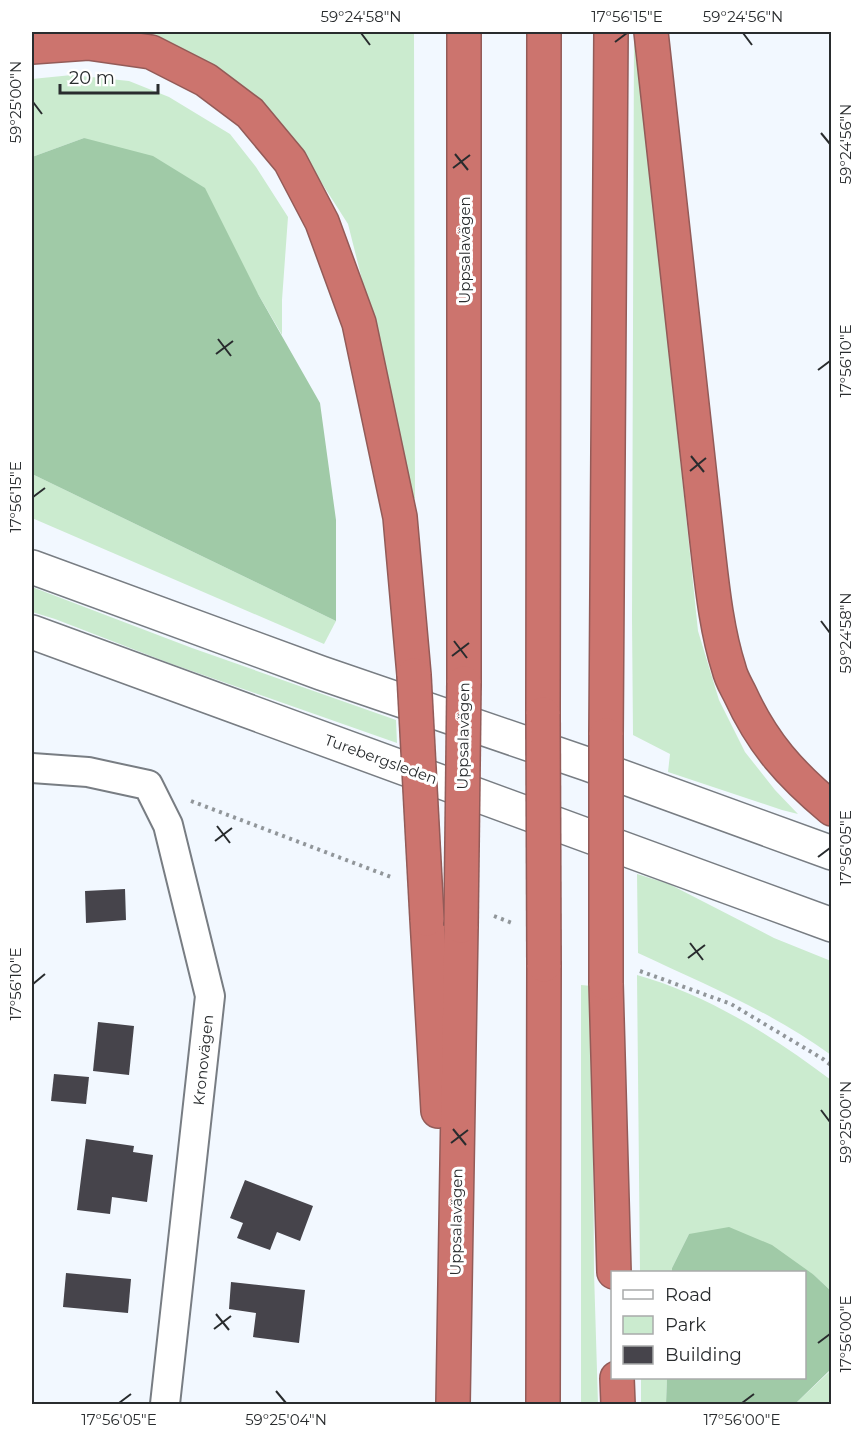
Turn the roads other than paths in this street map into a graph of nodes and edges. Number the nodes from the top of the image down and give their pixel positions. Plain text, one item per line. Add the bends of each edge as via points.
1 (464, 32) edge
2 (544, 32) edge
3 (611, 32) edge
4 (651, 32) edge
5 (32, 47) edge
6 (32, 567) edge
7 (32, 632) edge
8 (32, 768) edge
9 (831, 809) edge
10 (831, 853) edge
11 (831, 925) edge
12 (614, 1271) edge
13 (617, 1379) edge
14 (453, 1389) edge
15 (165, 1404) edge
16 (543, 1404) edge
17 (618, 1404) edge

1 - 14 highway, Uppsalavägen, bridge via 464,683
2 - 16 highway, bridge
3 - 12 highway, bridge via 606,983
4 - 9 highway via 707,541 729,670 751,718 780,762
5 - 14 highway, bridge via 88,43 151,52 206,80 250,113 290,161 322,222 359,323 400,517 414,675
6 - 10 main road
7 - 11 main road, Turebergsleden
8 - 15 street, Kronovägen via 88,772 148,785 168,825 210,996
13 - 17 highway

